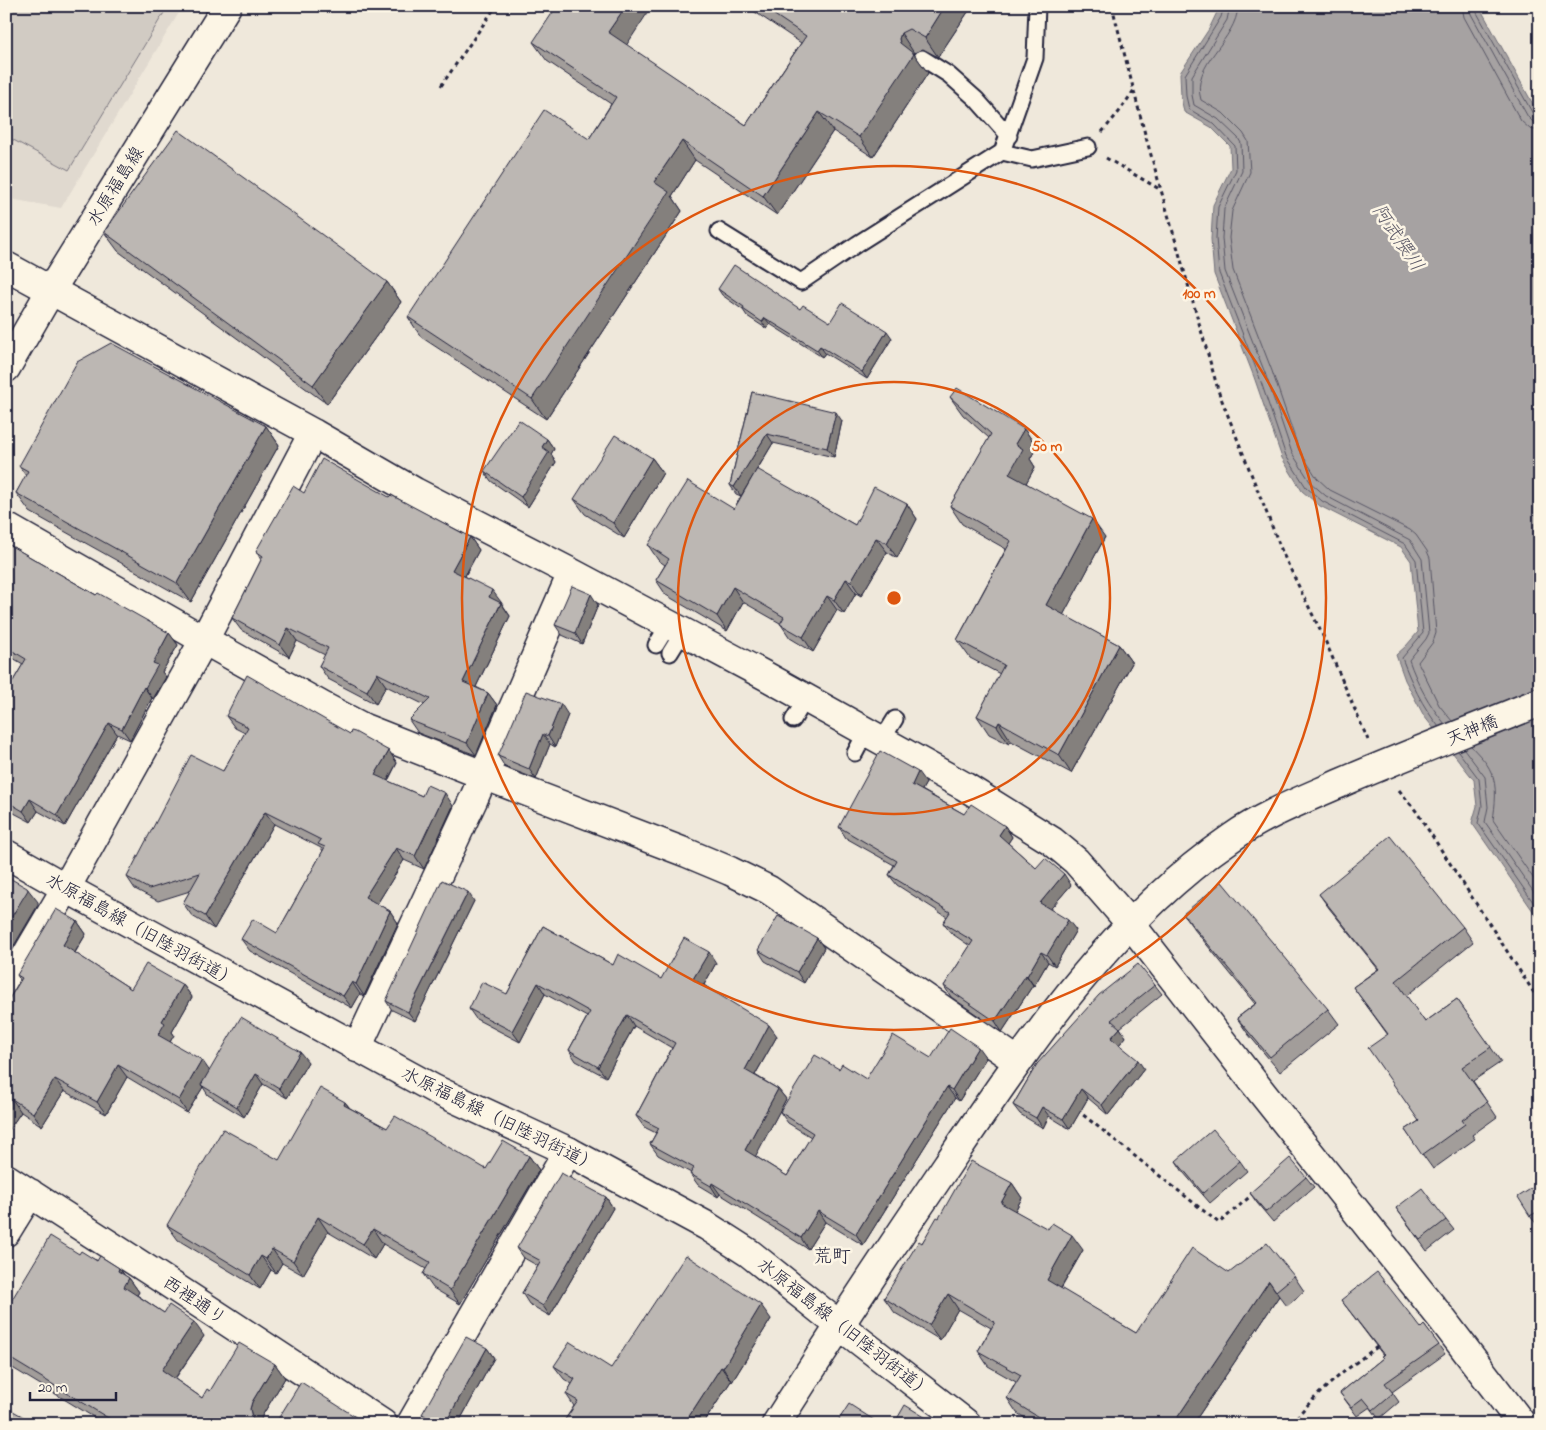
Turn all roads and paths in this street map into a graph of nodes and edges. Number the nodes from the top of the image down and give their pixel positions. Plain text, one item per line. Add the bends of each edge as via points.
1 (226, 6) edge
2 (496, 6) edge
3 (1037, 6) edge
4 (1112, 6) edge
5 (922, 58) edge
6 (441, 86) dead end
7 (1134, 90) junction
8 (1009, 136) junction
9 (1088, 147) junction
10 (1002, 152) junction
11 (1161, 191) junction
12 (719, 231) dead end
13 (6, 266) edge
14 (51, 290) junction
15 (6, 368) edge
16 (313, 432) junction
17 (6, 528) edge
18 (572, 573) junction
19 (204, 640) junction
20 (1540, 702) edge
21 (1392, 762) junction
22 (483, 775) junction
23 (6, 854) edge
24 (66, 888) junction
25 (1130, 923) junction
26 (6, 990) edge
27 (1540, 1002) edge
28 (357, 1048) junction
29 (1018, 1061) junction
30 (1070, 1105) edge
31 (568, 1150) junction
32 (6, 1178) edge
33 (30, 1193) junction
34 (1254, 1193) edge
35 (6, 1232) edge
36 (839, 1325) junction
37 (1387, 1340) edge
38 (382, 1424) edge
39 (411, 1424) edge
40 (776, 1424) edge
41 (968, 1424) edge
42 (1291, 1424) edge
43 (1522, 1424) edge

1 - 14 street, 水原福島線
2 - 6 path
3 - 8 lane via 1035,58
4 - 7 path
5 - 8 lane via 949,75 976,99
7 - 9 path
7 - 11 path
8 - 10 lane
9 - 10 lane via 1032,158
9 - 11 path
10 - 12 lane via 801,282
11 - 21 path via 1219,393 1283,554 1324,638
13 - 14 street
14 - 15 street, 水原福島線
14 - 16 street
16 - 18 street via 414,492
16 - 19 street
17 - 19 street
18 - 22 street
18 - 25 street via 670,639 800,709 875,736 1052,841 1076,861
19 - 22 street via 364,728
19 - 24 street
20 - 21 street, 天神橋
21 - 25 street, 天神橋 via 1283,808 1233,837 1190,869
21 - 27 path via 1416,811
22 - 28 street
22 - 29 street via 687,853 769,890
23 - 24 street, 水原福島線（旧陸羽街道）
24 - 26 street
24 - 28 street, 水原福島線（旧陸羽街道）
25 - 29 street, 天神橋
25 - 43 street
28 - 31 street, 水原福島線（旧陸羽街道） via 434,1089
29 - 36 street, 天神橋
30 - 34 path via 1219,1223
31 - 36 street, 水原福島線（旧陸羽街道） via 707,1226 749,1253
31 - 39 street
32 - 33 street, 西裡通り
33 - 35 street
33 - 38 street, 西裡通り via 301,1382
36 - 40 street, 天神橋
36 - 41 street, 水原福島線（旧陸羽街道）
37 - 42 path via 1329,1385

